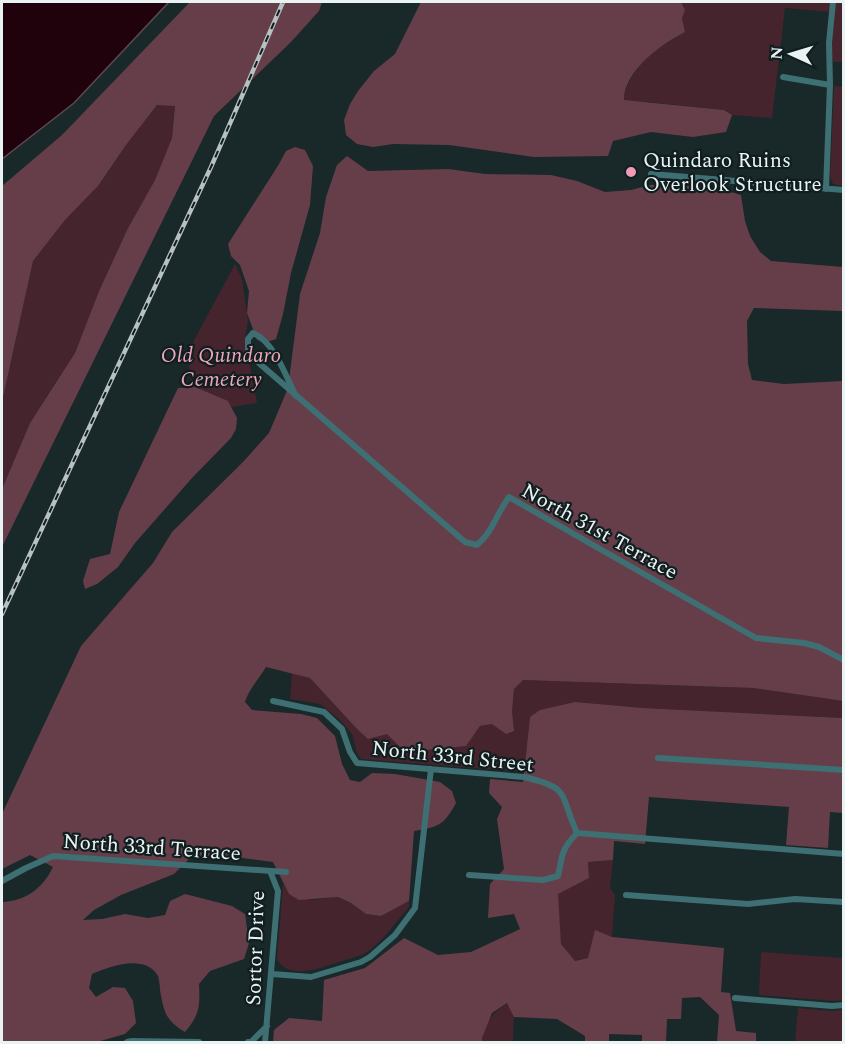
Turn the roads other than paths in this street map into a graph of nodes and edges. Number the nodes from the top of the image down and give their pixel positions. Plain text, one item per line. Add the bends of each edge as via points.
1 (833, 2) edge
2 (783, 77) dead end
3 (830, 85) junction
4 (651, 174) dead end
5 (826, 189) junction
6 (843, 190) edge
7 (296, 396) junction
8 (843, 660) edge
9 (273, 701) dead end
10 (658, 758) dead end
11 (431, 769) junction
12 (843, 770) edge
13 (577, 833) junction
14 (843, 854) edge
15 (270, 871) junction
16 (286, 872) dead end
17 (468, 875) dead end
18 (2, 881) edge
19 (626, 896) dead end
20 (843, 902) edge
21 (272, 974) junction
22 (735, 998) dead end
23 (843, 1005) edge
24 (268, 1025) junction
25 (127, 1042) edge
26 (199, 1042) edge
27 (248, 1042) edge
28 (265, 1042) edge

1 - 3 street
2 - 3 street
3 - 5 street
4 - 5 street
5 - 6 street
7 - 7 street, North 31st Terrace via 252,357 248,339 253,333 270,348
7 - 8 street, North 31st Terrace via 465,542 477,545 486,537 509,497 756,638 804,643
9 - 11 street, North 33rd Street via 324,712 342,729 357,763
10 - 12 street
11 - 13 street, North 33rd Street via 524,777 556,786 562,792
11 - 21 street via 415,908 395,935 361,962 311,977
13 - 14 street
13 - 17 street via 567,841 558,876 543,880
15 - 16 street, Sortor Drive
15 - 18 street, North 33rd Terrace via 53,856
15 - 21 street, Sortor Drive via 278,891
19 - 20 street via 748,904 795,899
21 - 24 street, Sortor Drive
22 - 23 street
24 - 27 street
24 - 28 street, Sortor Drive
25 - 26 street

